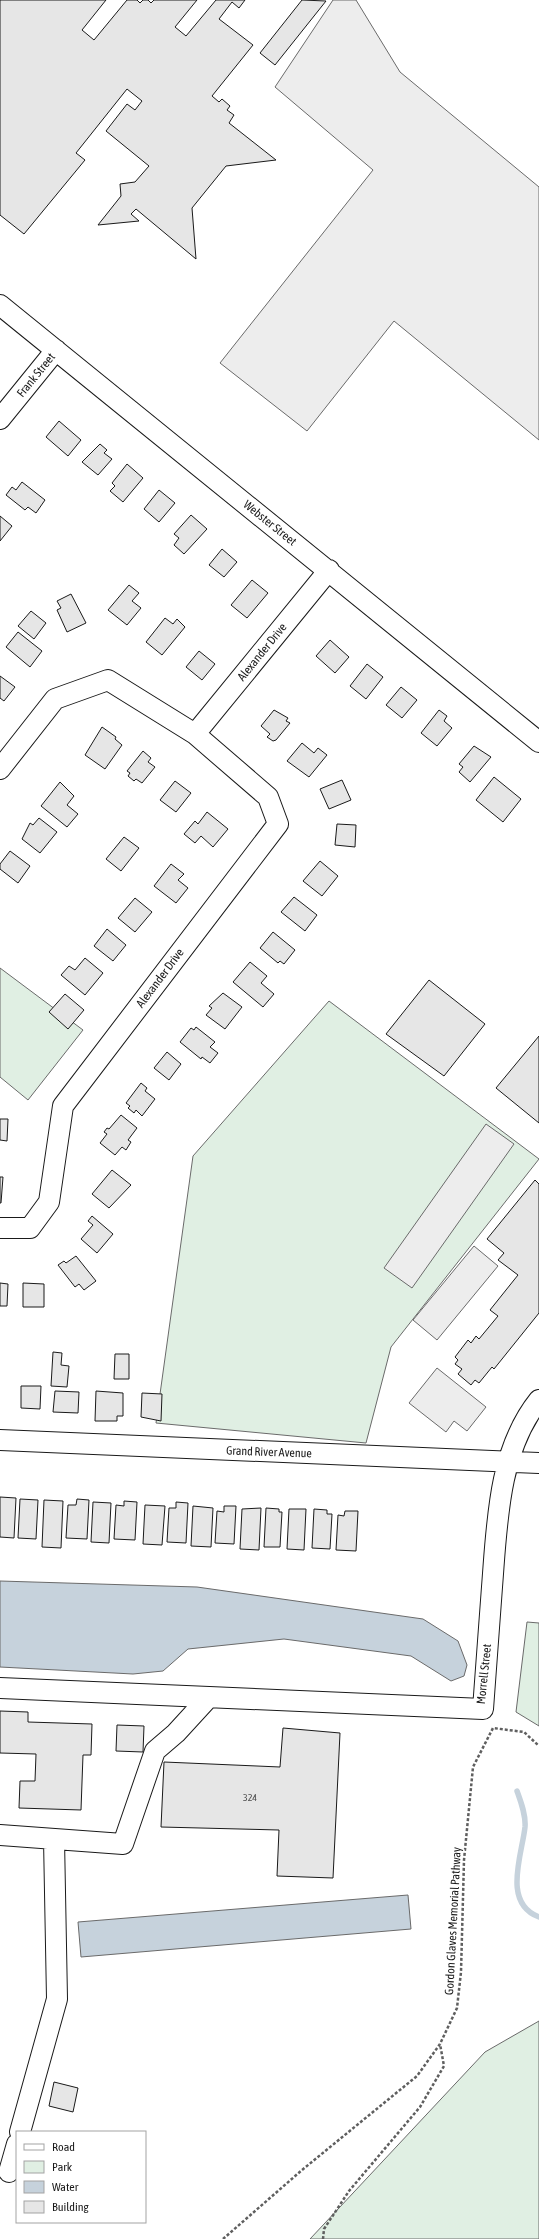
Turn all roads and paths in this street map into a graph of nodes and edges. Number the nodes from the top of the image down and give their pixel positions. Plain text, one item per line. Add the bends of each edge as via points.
1 (0, 304) edge
2 (56, 350) junction
3 (0, 419) edge
4 (329, 570) junction
5 (195, 734) junction
6 (539, 742) edge
7 (0, 769) edge
8 (0, 1228) edge
9 (539, 1400) edge
10 (0, 1440) edge
11 (508, 1462) junction
12 (539, 1463) edge
13 (0, 1688) edge
14 (209, 1697) junction
15 (539, 1746) edge
16 (0, 1835) edge
17 (54, 1839) junction
18 (440, 2044) junction
19 (20, 2131) edge
20 (16, 2148) edge
21 (9, 2172) dead end
22 (223, 2239) edge
23 (323, 2239) edge

1 - 2 street, Webster Street
2 - 3 street, Frank Street
2 - 4 street, Webster Street
4 - 5 street, Alexander Drive
4 - 6 street, Webster Street
5 - 7 street, Alexander Drive via 108,680 55,699
5 - 8 street, Alexander Drive via 268,797 278,824 62,1106 49,1202 30,1228
9 - 11 street, Morrell Street via 528,1414
10 - 11 street, Grand River Avenue
11 - 12 street, Grand River Avenue
11 - 14 street, Morrell Street via 498,1508 483,1709
13 - 14 street
14 - 17 street via 176,1733 155,1751 123,1844
15 - 18 path, Gordon Glaves Memorial Pathway via 524,1732 493,1728 473,1767 464,1860 461,1972 457,2008
16 - 17 street
17 - 19 street via 57,1999
18 - 22 path, Gordon Glaves Memorial Pathway via 417,2076 302,2170
18 - 23 path via 444,2066 420,2107 349,2191 324,2229
20 - 21 street

